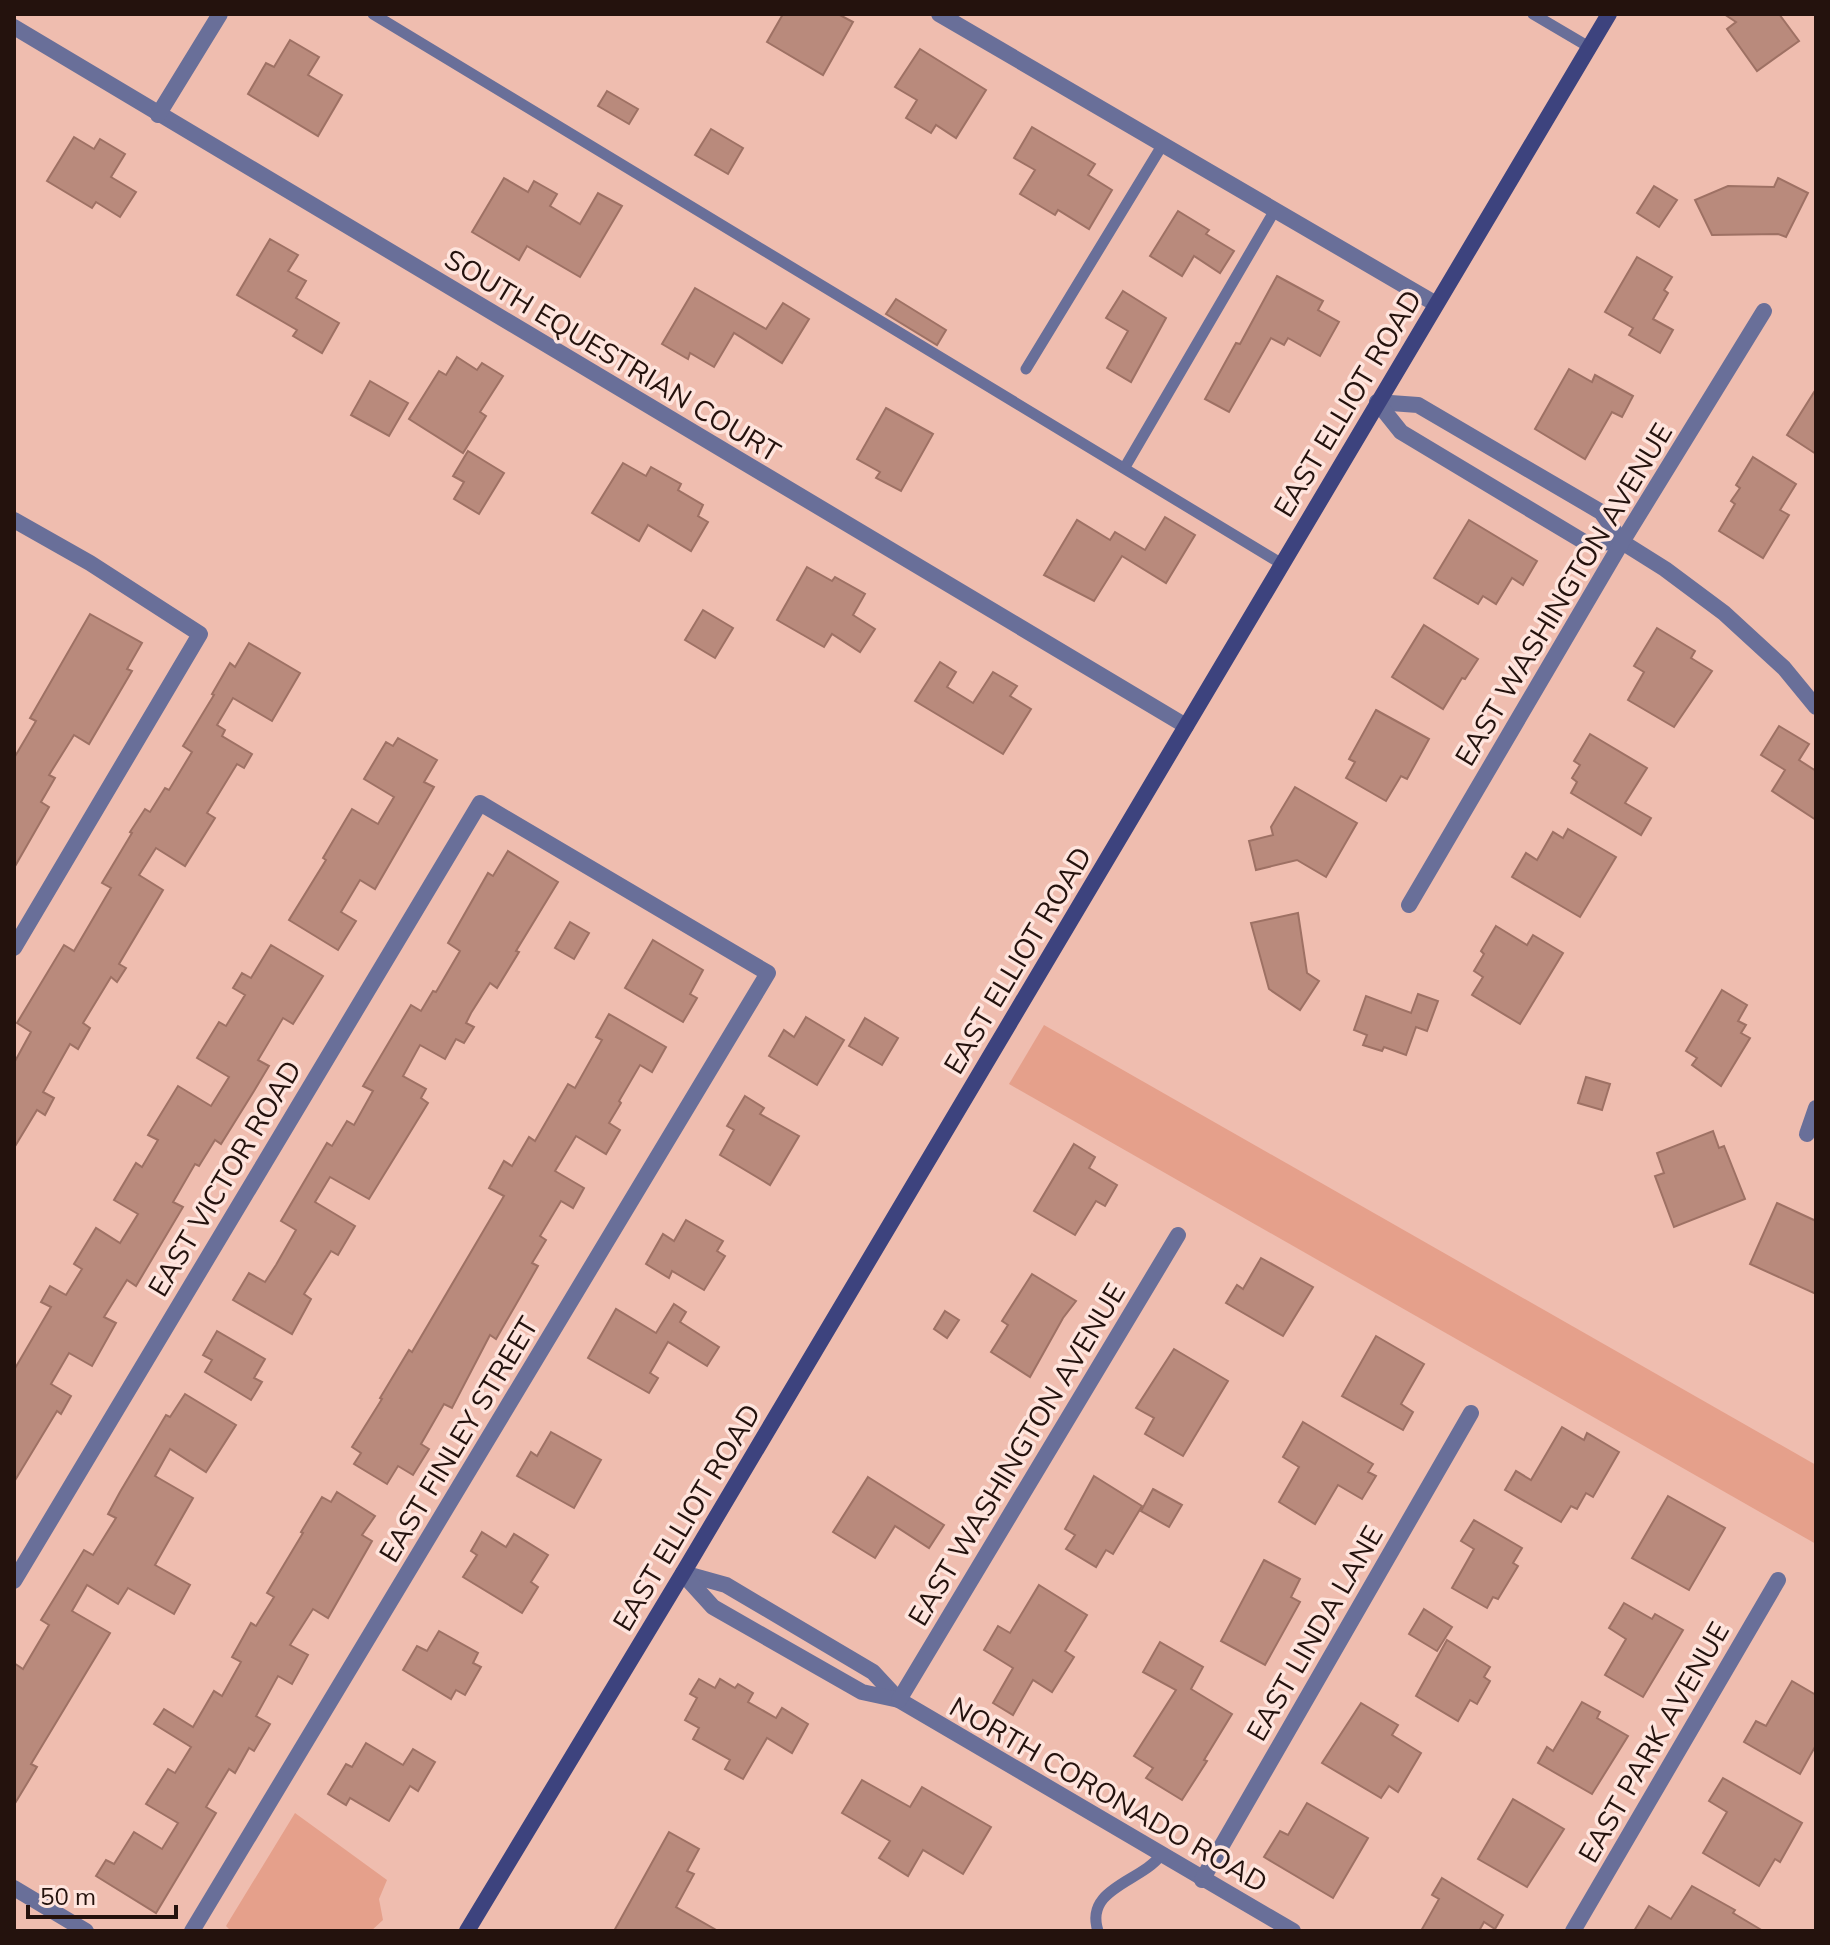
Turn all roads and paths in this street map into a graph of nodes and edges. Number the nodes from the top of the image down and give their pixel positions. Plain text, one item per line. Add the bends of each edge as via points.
1 (220, 14) edge
2 (373, 14) edge
3 (939, 14) edge
4 (1533, 14) edge
5 (1609, 14) edge
6 (14, 27) edge
7 (1589, 47) junction
8 (158, 115) junction
9 (1163, 144) junction
10 (1275, 210) junction
11 (1436, 304) junction
12 (1764, 311) dead end
13 (1026, 369) dead end
14 (1377, 402) junction
15 (1125, 467) junction
16 (14, 520) edge
17 (1622, 542) junction
18 (1282, 564) junction
19 (1816, 707) edge
20 (1186, 726) junction
21 (480, 803) joint
22 (1409, 905) dead end
23 (14, 948) edge
24 (1816, 1108) edge
25 (1807, 1134) dead end
26 (1178, 1235) dead end
27 (1471, 1413) dead end
28 (683, 1573) junction
29 (1778, 1580) dead end
30 (14, 1581) edge
31 (899, 1700) junction
32 (1161, 1855) junction
33 (1202, 1880) junction
34 (14, 1888) edge
35 (472, 1930) edge
36 (86, 1931) edge
37 (192, 1931) edge
38 (1098, 1931) edge
39 (1293, 1931) edge
40 (1573, 1931) edge

1 - 8 street
2 - 15 lane
3 - 9 street
4 - 7 lane
5 - 7 main road, EAST ELLIOT ROAD
6 - 8 street, SOUTH EQUESTRIAN COURT
7 - 11 main road, EAST ELLIOT ROAD
8 - 20 street, SOUTH EQUESTRIAN COURT
9 - 10 street
9 - 13 lane
10 - 11 street
10 - 15 lane
11 - 14 main road, EAST ELLIOT ROAD
12 - 17 street, EAST WASHINGTON AVENUE
14 - 17 street via 1430,411 1601,512
14 - 17 street via 1401,432 1586,543
14 - 18 main road, EAST ELLIOT ROAD
15 - 18 lane
16 - 23 street via 200,634
17 - 19 street via 1724,613 1784,668
17 - 22 street, EAST WASHINGTON AVENUE
18 - 20 main road, EAST ELLIOT ROAD
20 - 28 main road, EAST ELLIOT ROAD
21 - 30 street, EAST VICTOR ROAD
21 - 37 street, EAST FINLEY STREET via 768,973
24 - 25 street
26 - 31 street, EAST WASHINGTON AVENUE
27 - 33 street, EAST LINDA LANE
28 - 31 street, NORTH CORONADO ROAD via 726,1585 873,1672
28 - 31 street, NORTH CORONADO ROAD via 713,1607 862,1692
28 - 35 main road, EAST ELLIOT ROAD
29 - 40 street, EAST PARK AVENUE
31 - 32 street, NORTH CORONADO ROAD
32 - 33 street, NORTH CORONADO ROAD
32 - 38 lane via 1153,1866 1102,1898 1095,1913
33 - 39 street, NORTH CORONADO ROAD
34 - 36 street

